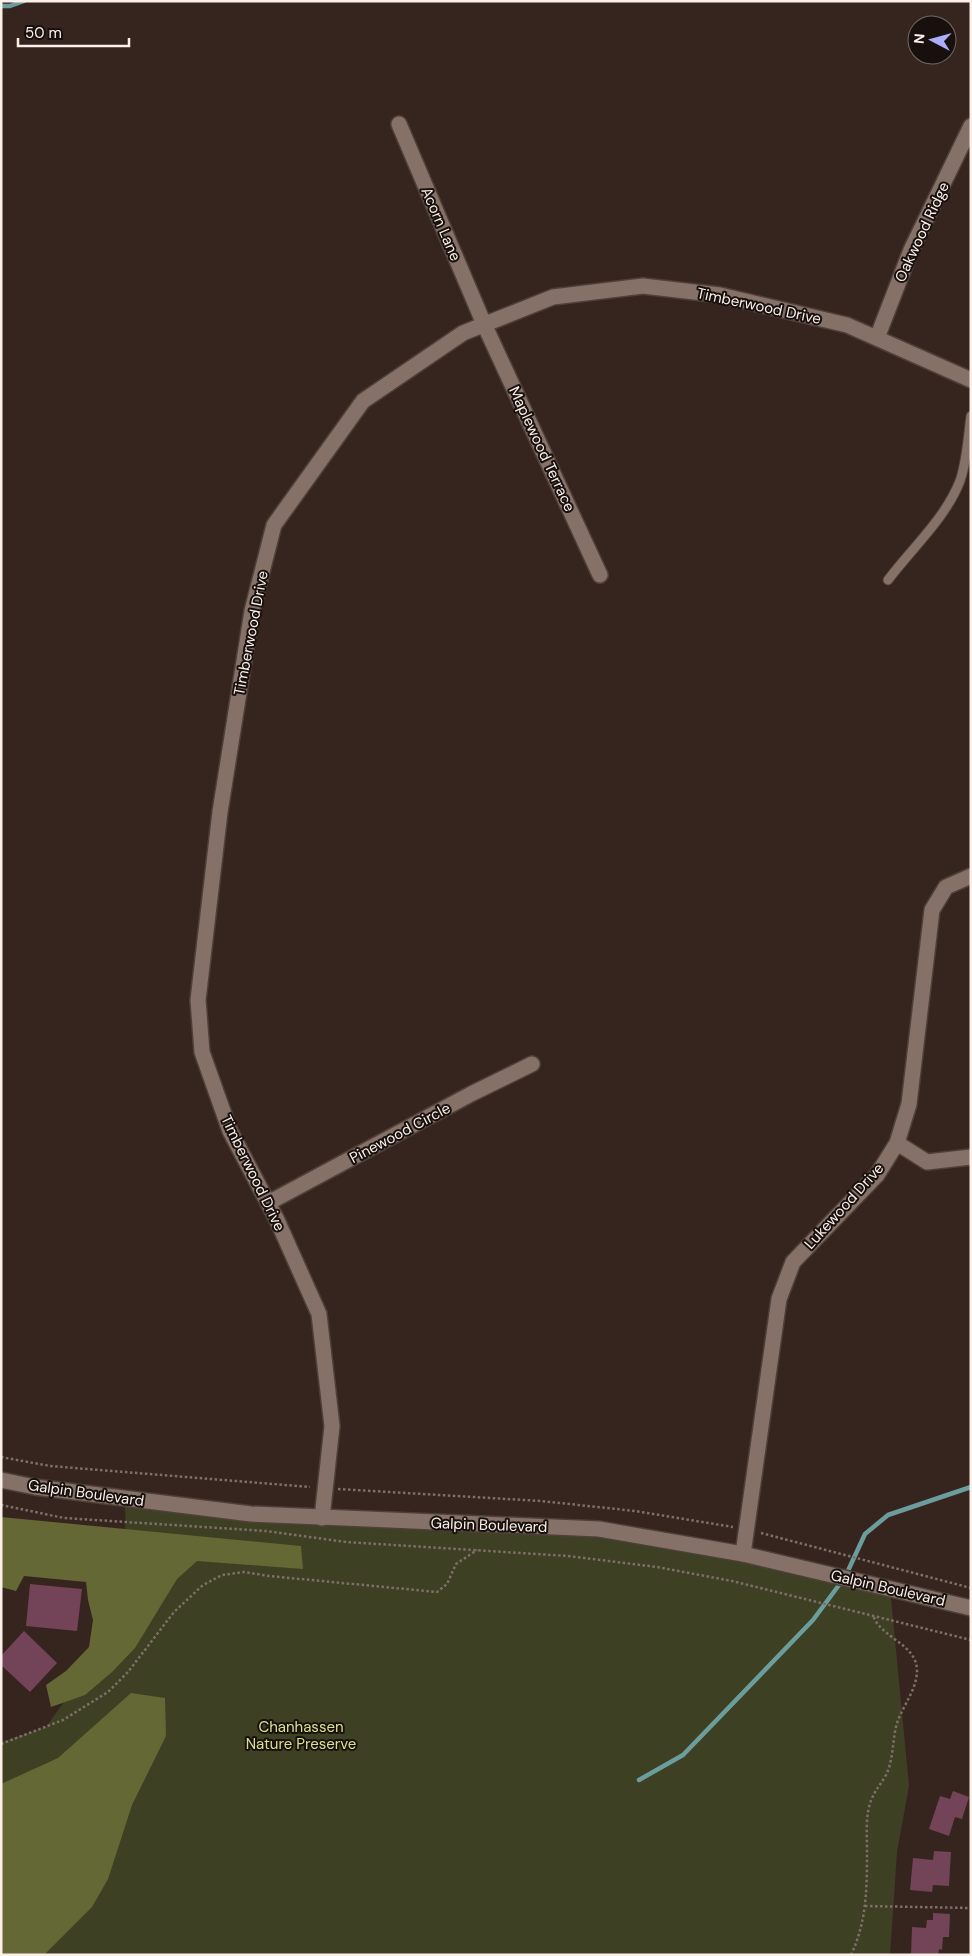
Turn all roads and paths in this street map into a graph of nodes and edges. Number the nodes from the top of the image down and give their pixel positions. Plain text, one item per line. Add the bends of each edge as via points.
1 (399, 124) dead end
2 (971, 126) edge
3 (484, 324) junction
4 (877, 338) junction
5 (971, 380) edge
6 (971, 416) edge
7 (600, 574) dead end
8 (888, 580) dead end
9 (971, 876) edge
10 (532, 1064) dead end
11 (897, 1143) junction
12 (971, 1157) edge
13 (268, 1203) junction
14 (1, 1457) edge
15 (1, 1480) edge
16 (325, 1488) junction
17 (1, 1506) edge
18 (322, 1518) junction
19 (746, 1529) junction
20 (477, 1550) junction
21 (743, 1554) junction
22 (971, 1588) edge
23 (971, 1608) edge
24 (873, 1615) junction
25 (971, 1640) edge
26 (1, 1744) edge
27 (866, 1906) junction
28 (971, 1908) edge
29 (852, 1955) edge

1 - 3 street, Acorn Lane
2 - 4 street, Oakwood Ridge via 911,250
3 - 4 street, Timberwood Drive via 553,297 643,286 720,295 847,325
3 - 7 street, Maplewood Terrace
3 - 13 street, Timberwood Drive via 463,333 363,401 274,525 252,611 220,812 198,1000 202,1052 230,1131
4 - 5 street, Timberwood Drive
6 - 8 lane via 960,480 944,511
9 - 11 street, Lukewood Drive via 946,887 932,910 909,1104
10 - 13 street, Pinewood Circle
11 - 12 street via 927,1162
11 - 19 street, Lukewood Drive via 877,1175 794,1262 786,1281 779,1300
13 - 16 street, Timberwood Drive via 319,1314 332,1426
14 - 16 path via 50,1466
15 - 18 street, Galpin Boulevard via 242,1513
16 - 18 street, Timberwood Drive
16 - 19 path via 635,1510
17 - 20 path via 64,1518 266,1531 346,1542
18 - 21 street, Galpin Boulevard via 599,1529
19 - 21 street, Lukewood Drive
19 - 22 path
20 - 24 path via 568,1556 657,1567 732,1581
20 - 26 path via 456,1564 447,1584 437,1592 244,1572 222,1575 203,1585 174,1612 128,1672 108,1692 63,1720
21 - 23 street, Galpin Boulevard
24 - 25 path
24 - 27 path via 875,1623 911,1654 917,1668 914,1688 898,1723 892,1758 886,1775 874,1791 868,1812
27 - 28 path
27 - 29 path

